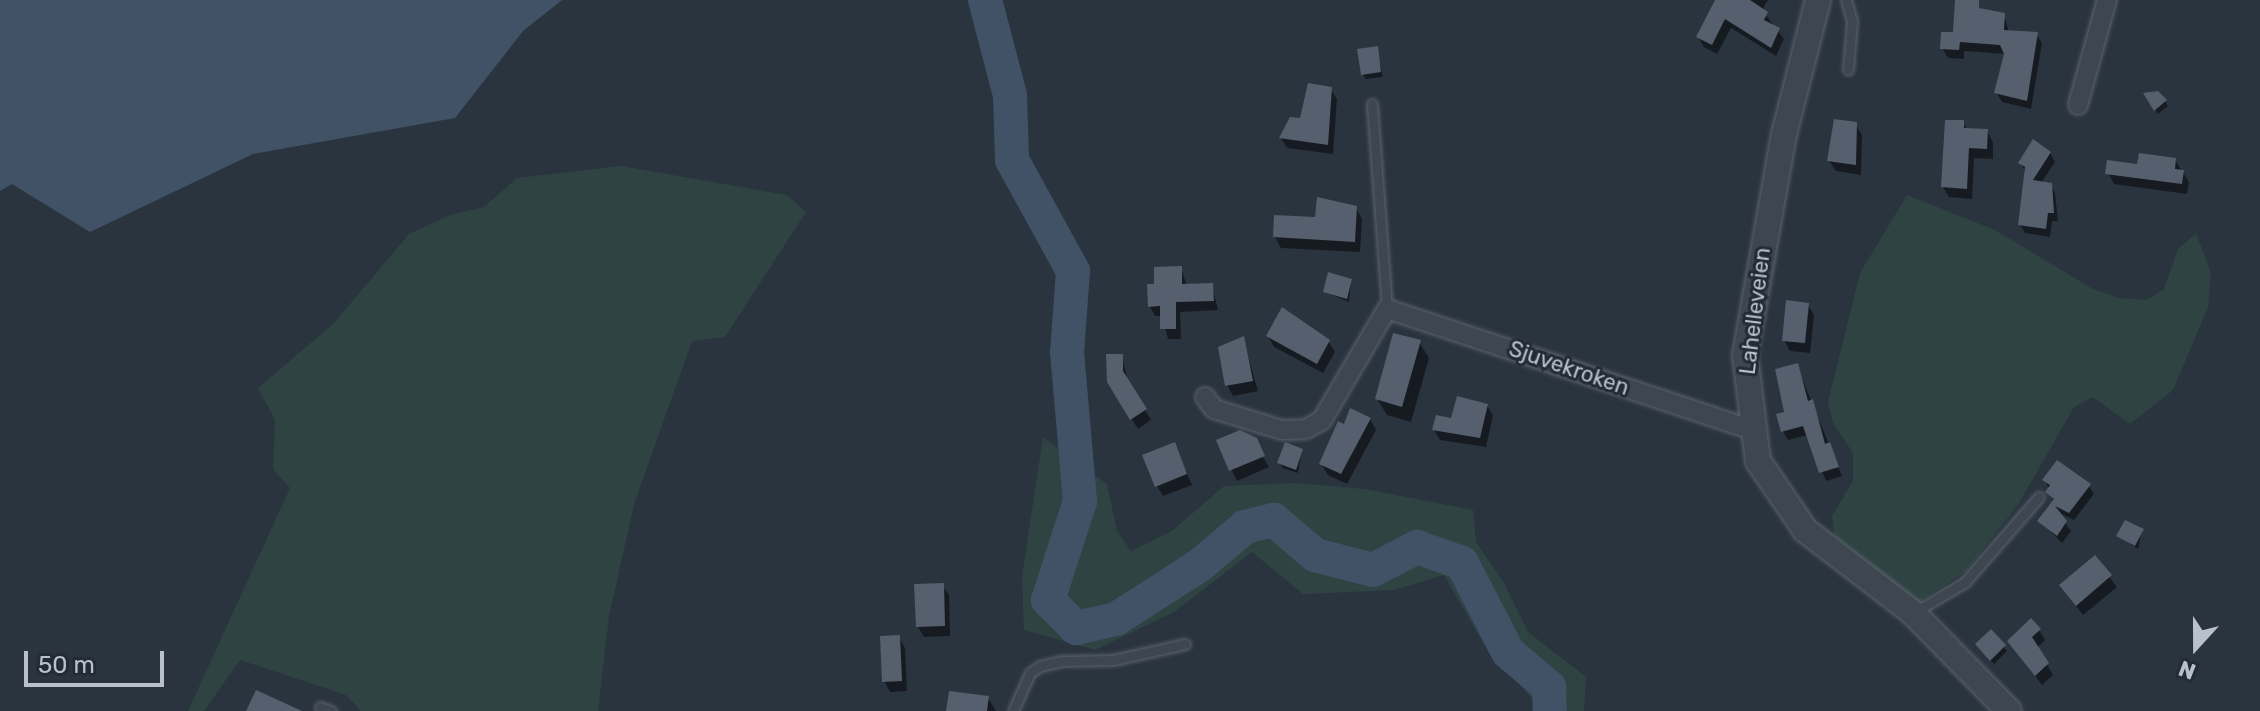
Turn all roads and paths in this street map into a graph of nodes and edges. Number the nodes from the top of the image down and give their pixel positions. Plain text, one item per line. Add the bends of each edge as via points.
1 (1818, 0) edge
2 (1846, 0) edge
3 (2107, 0) edge
4 (1848, 70) dead end
5 (1372, 104) dead end
6 (2078, 105) dead end
7 (1387, 309) junction
8 (1205, 397) dead end
9 (1750, 429) junction
10 (2039, 497) dead end
11 (1913, 613) junction
12 (1185, 644) dead end
13 (320, 707) dead end
14 (331, 711) edge
15 (1013, 711) edge
16 (2009, 711) edge

1 - 9 street, Lahelleveien via 1784,134 1755,288 1745,355
2 - 4 lane via 1852,21
3 - 6 street
5 - 7 lane
7 - 8 street via 1322,420 1306,429 1268,426 1214,409
7 - 9 street, Sjuvekroken
9 - 11 street, Lahelleveien via 1758,461 1795,519
10 - 11 lane via 1965,582
11 - 16 street, Lahelleveien
12 - 15 lane via 1113,660 1040,666 1025,682
13 - 14 lane

